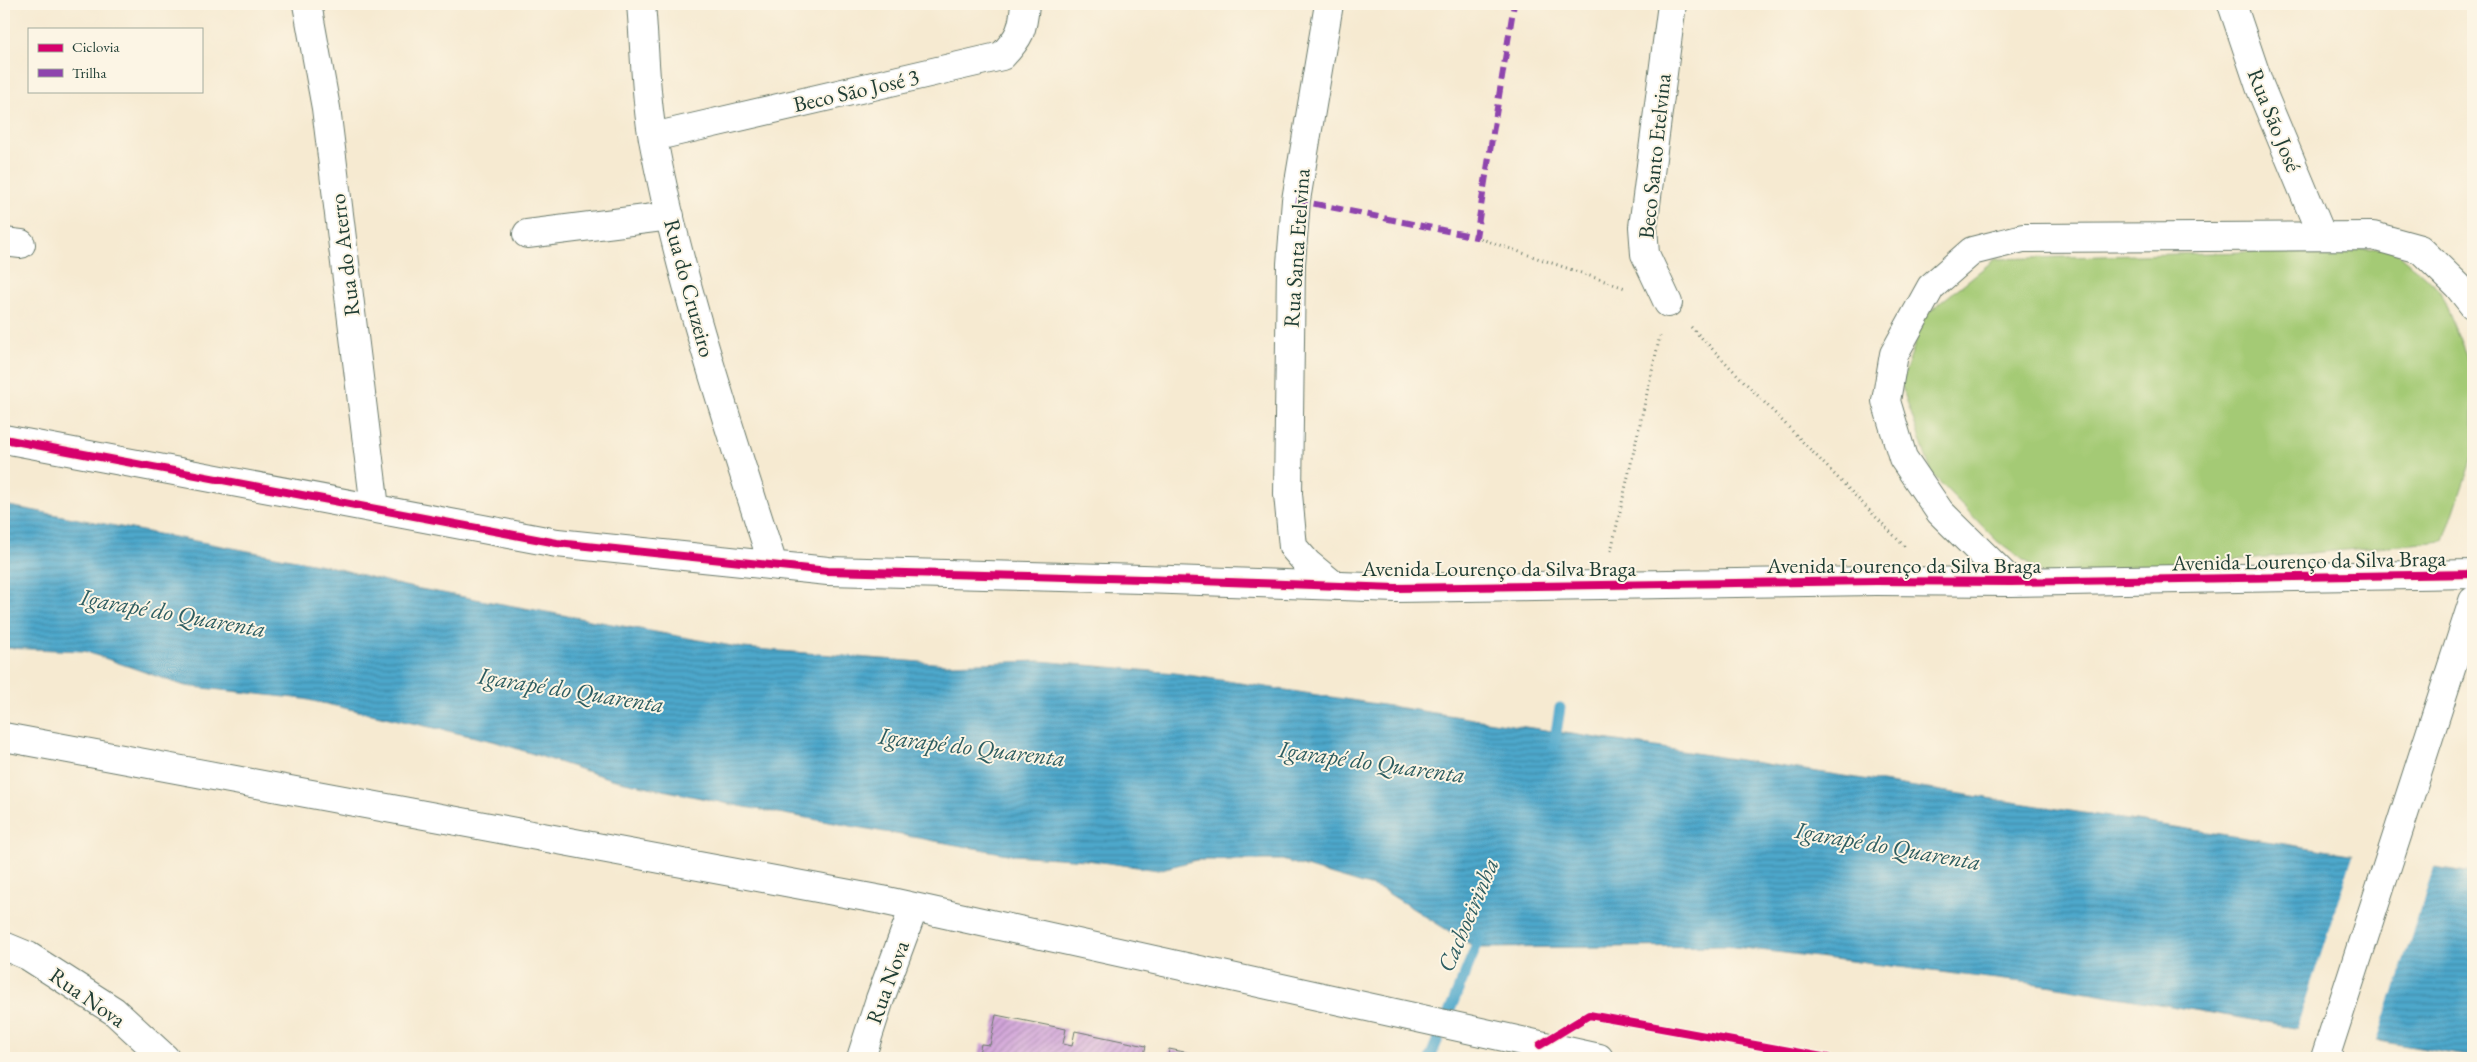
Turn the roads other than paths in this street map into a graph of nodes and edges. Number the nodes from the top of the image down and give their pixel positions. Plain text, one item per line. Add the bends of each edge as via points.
1 (307, 4) edge
2 (641, 4) edge
3 (1025, 4) edge
4 (1329, 4) edge
5 (1672, 4) edge
6 (2232, 4) edge
7 (653, 137) junction
8 (670, 216) junction
9 (527, 234) dead end
10 (2322, 236) junction
11 (1668, 303) road end
12 (2473, 305) edge
13 (4, 439) edge
14 (375, 508) junction
15 (773, 565) junction
16 (2473, 574) edge
17 (2010, 582) junction
18 (1335, 586) junction
19 (2473, 601) edge
20 (4, 737) edge
21 (914, 907) junction
22 (4, 946) edge
23 (165, 1058) edge
24 (861, 1058) edge
25 (1599, 1058) edge
26 (2325, 1058) edge

1 - 14 street, Rua do Aterro via 326,108
2 - 7 street, Rua do Cruzeiro
3 - 7 street, Beco São José 3 via 1024,26 1002,56
4 - 18 street, Rua Santa Etelvina via 1296,200 1291,264 1288,494 1293,547
5 - 11 street, Beco Santo Etelvina via 1643,227 1645,254
6 - 10 street, Rua São José via 2260,87
7 - 8 street, Rua do Cruzeiro
8 - 9 street
8 - 15 street, Rua do Cruzeiro via 719,395
10 - 12 street via 2373,236 2420,249
10 - 17 street via 2023,238 1972,251 1931,287 1894,354 1886,401 1903,458 1940,512
13 - 14 street, Avenida Lourenço da Silva Braga
14 - 15 street, Avenida Lourenço da Silva Braga via 557,543
15 - 18 street, Avenida Lourenço da Silva Braga via 828,571
16 - 17 street, Avenida Lourenço da Silva Braga
17 - 18 street, Avenida Lourenço da Silva Braga
19 - 26 street
20 - 21 street
21 - 24 street, Rua Nova
21 - 25 street
22 - 23 street, Rua Nova via 28,956 114,1012

